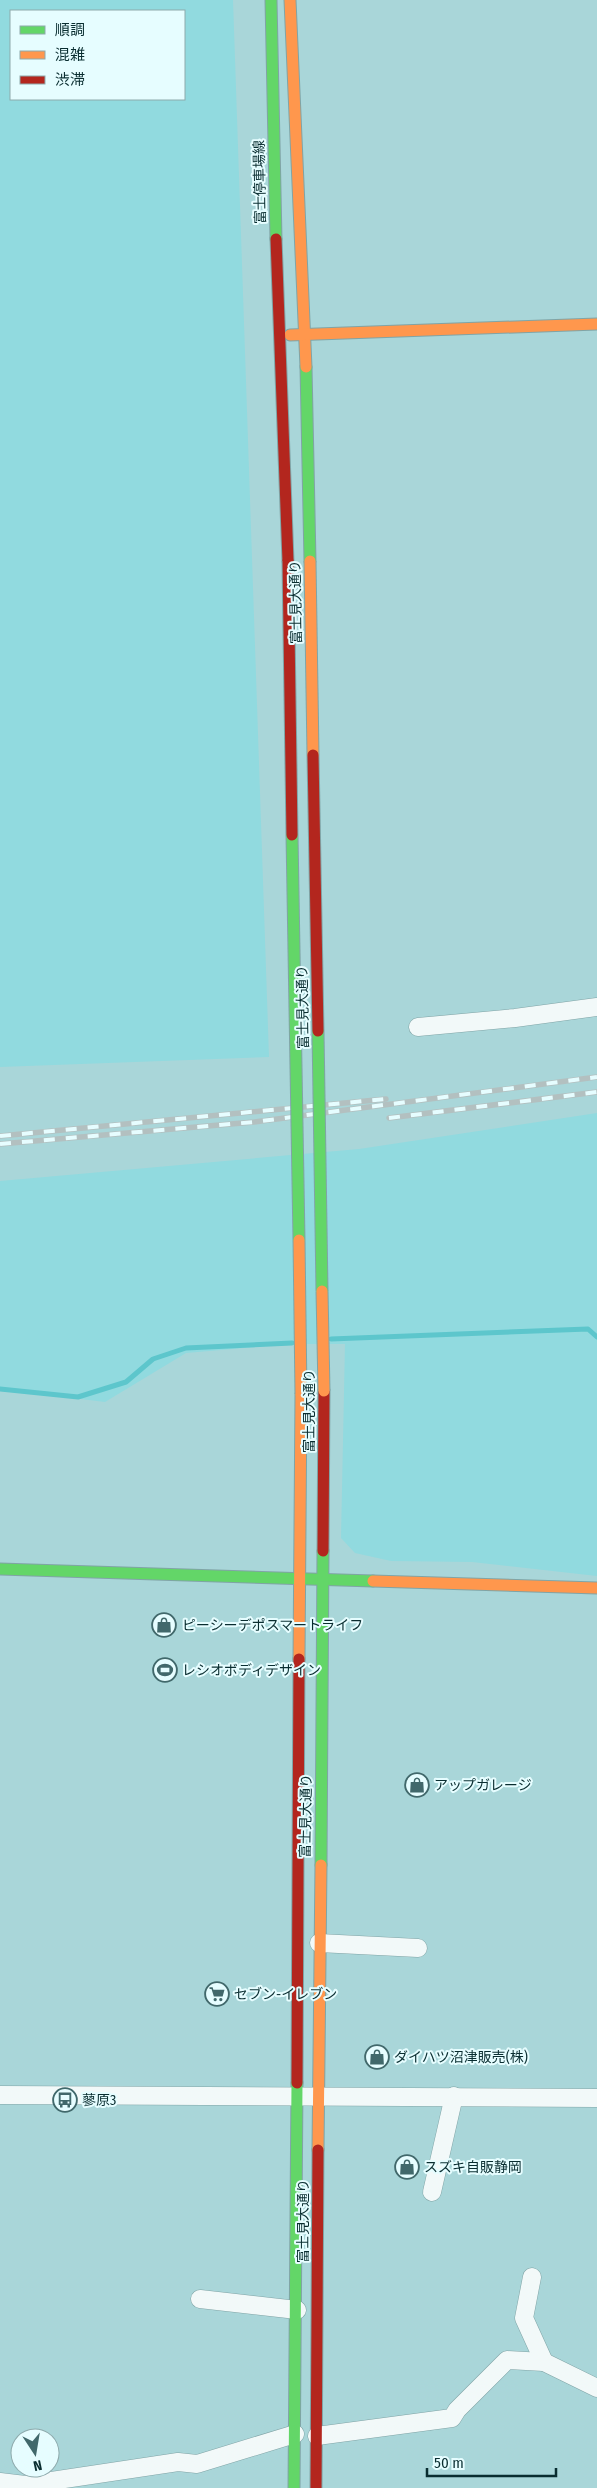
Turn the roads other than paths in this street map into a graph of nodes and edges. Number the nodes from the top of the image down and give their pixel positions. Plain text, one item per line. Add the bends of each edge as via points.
1 (271, 0) edge
2 (290, 0) edge
3 (597, 324) edge
4 (306, 335) junction
5 (278, 336) junction
6 (597, 1007) edge
7 (418, 1027) dead end
8 (0, 1569) edge
9 (299, 1577) junction
10 (324, 1579) junction
11 (597, 1588) edge
12 (319, 1943) junction
13 (418, 1948) dead end
14 (0, 2095) edge
15 (319, 2096) junction
16 (454, 2096) junction
17 (297, 2097) junction
18 (597, 2098) edge
19 (432, 2192) dead end
20 (532, 2277) dead end
21 (200, 2299) dead end
22 (297, 2310) junction
23 (544, 2362) junction
24 (597, 2388) edge
25 (295, 2434) junction
26 (317, 2436) junction
27 (0, 2482) edge
28 (25, 2487) edge
29 (294, 2488) edge
30 (316, 2488) edge

1 - 5 street, 富士停車場線
2 - 4 street
3 - 4 street
4 - 5 street
4 - 10 street, 富士見大通り, bridge via 324,1391
5 - 9 street, 富士見大通り, bridge via 288,561 301,1394
6 - 7 street
8 - 9 street
9 - 10 street
9 - 17 street, 富士見大通り
10 - 11 street
10 - 12 street, 富士見大通り
12 - 13 street
12 - 15 street, 富士見大通り
14 - 17 street
15 - 16 street
15 - 17 street
15 - 26 street, 富士見大通り
16 - 18 street
16 - 19 street
17 - 22 street, 富士見大通り
20 - 23 street via 524,2318
21 - 22 street
22 - 25 street, 富士見大通り
23 - 24 street
23 - 26 street via 507,2360 452,2418
25 - 28 street via 196,2464 178,2462
25 - 29 street, 富士見大通り
26 - 30 street, 富士見大通り
27 - 28 street

